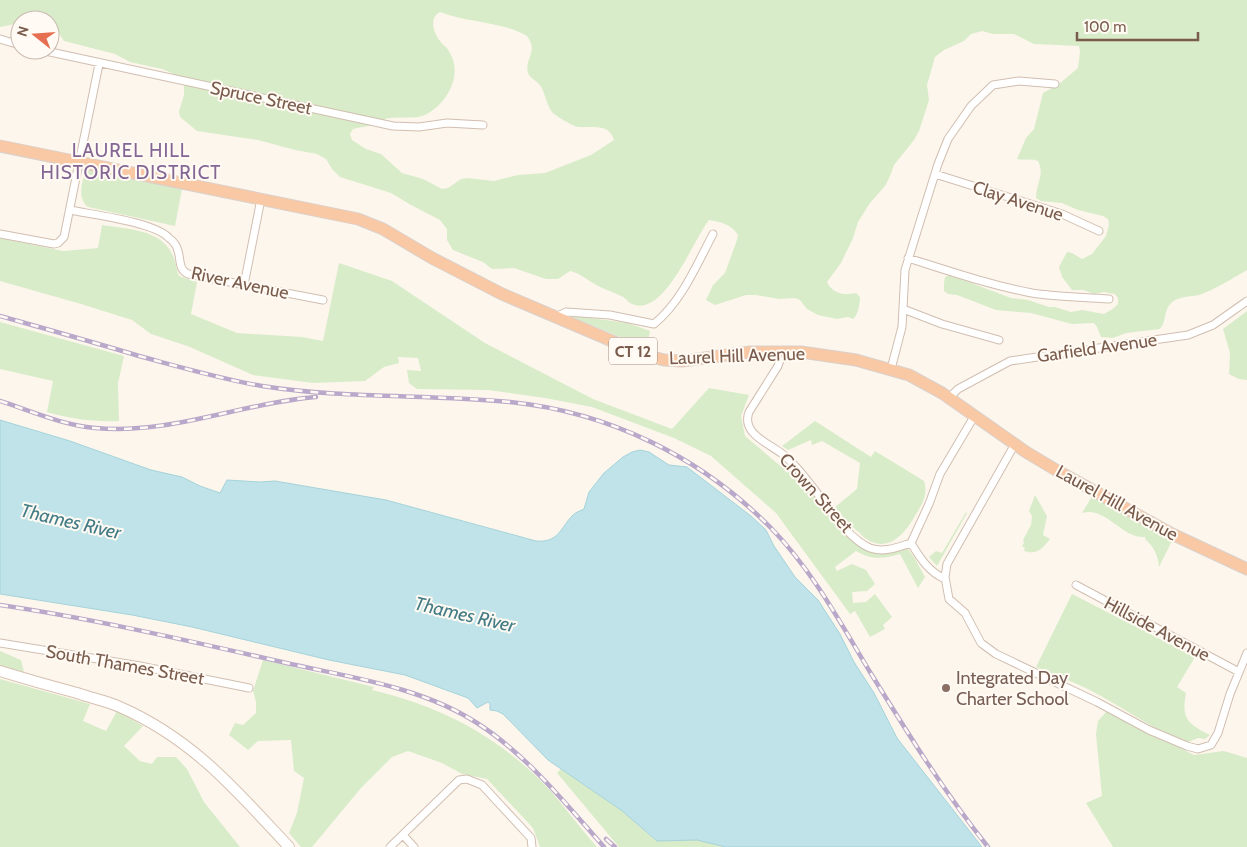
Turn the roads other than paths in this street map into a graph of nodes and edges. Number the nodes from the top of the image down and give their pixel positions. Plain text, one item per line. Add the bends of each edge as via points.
1 (60, 54) edge
2 (99, 64) junction
3 (1055, 84) dead end
4 (482, 125) dead end
5 (0, 146) edge
6 (80, 162) junction
7 (935, 174) junction
8 (262, 199) junction
9 (70, 210) junction
10 (1099, 232) dead end
11 (0, 234) edge
12 (713, 234) dead end
13 (908, 258) junction
14 (244, 285) junction
15 (1109, 299) dead end
16 (323, 300) dead end
17 (1247, 302) edge
18 (903, 309) junction
19 (556, 317) junction
20 (999, 340) dead end
21 (783, 351) junction
22 (891, 369) junction
23 (949, 398) junction
24 (975, 415) junction
25 (1015, 444) junction
26 (912, 542) junction
27 (1247, 569) edge
28 (945, 579) junction
29 (1076, 585) dead end
30 (0, 643) edge
31 (1247, 653) edge
32 (0, 671) edge
33 (1239, 672) junction
34 (249, 688) dead end
35 (403, 835) junction
36 (289, 847) edge
37 (390, 847) edge
38 (414, 847) edge
39 (532, 847) edge

1 - 2 street, Spruce Street
2 - 4 street, Spruce Street via 393,126
2 - 6 street
3 - 7 street via 1019,81 990,87 970,106 951,134
5 - 6 highway, Laurel Hill Avenue / CT 12
6 - 8 highway, Laurel Hill Avenue / CT 12
6 - 9 street
7 - 10 street, Clay Avenue via 1062,214
7 - 13 street
8 - 14 street
8 - 19 highway, Laurel Hill Avenue / CT 12 via 367,222 478,282
9 - 11 street via 64,238 56,244
9 - 14 street, River Avenue via 156,229 168,236 176,247 180,265 186,273
12 - 19 street via 684,288 654,324 584,313 566,312
13 - 15 street via 1025,292
13 - 18 street via 904,272
14 - 16 street, River Avenue
17 - 23 street, Garfield Avenue via 1213,325 1188,335 1010,361 958,389
18 - 20 street
18 - 22 street via 902,327
19 - 21 highway, Laurel Hill Avenue / CT 12 via 631,350 664,360
21 - 22 highway, Laurel Hill Avenue / CT 12 via 846,358
21 - 26 street, Crown Street via 778,366 749,412 750,429 800,470 840,522 862,543 872,549 883,550
22 - 23 highway, Laurel Hill Avenue / CT 12 via 923,382
23 - 24 highway, Laurel Hill Avenue / CT 12
24 - 25 highway, Laurel Hill Avenue / CT 12
24 - 26 street via 940,474
25 - 27 highway, Laurel Hill Avenue / CT 12 via 1160,528
25 - 28 street via 947,564
26 - 28 street via 928,567
28 - 33 street via 949,599 962,610 978,640 989,650 1148,730 1192,748 1205,748 1214,741
29 - 33 street, Hillside Avenue
30 - 34 street, South Thames Street
31 - 33 street
32 - 36 main road via 110,703 152,724 211,765
35 - 37 street
35 - 38 street
35 - 39 street via 459,780 467,779 482,785 531,838

